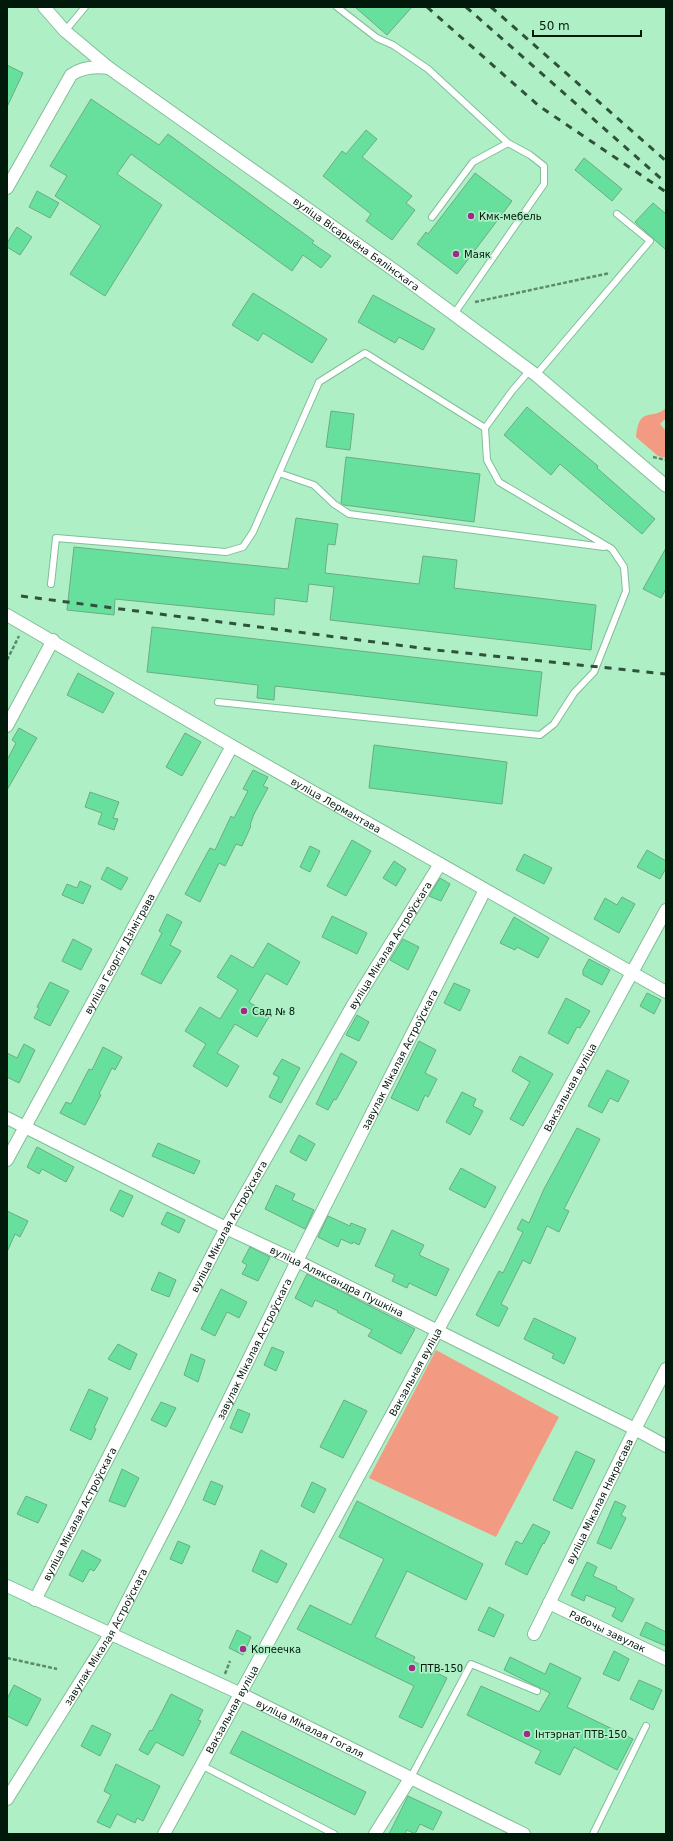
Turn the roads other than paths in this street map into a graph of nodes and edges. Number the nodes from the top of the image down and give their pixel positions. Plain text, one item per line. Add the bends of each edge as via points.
1 (44, 7) edge
2 (85, 7) edge
3 (337, 7) edge
4 (65, 31) junction
5 (109, 68) junction
6 (508, 143) junction
7 (7, 188) edge
8 (617, 214) dead end
9 (432, 217) dead end
10 (454, 314) junction
11 (533, 373) junction
12 (485, 428) junction
13 (279, 474) junction
14 (666, 486) edge
15 (609, 547) junction
16 (51, 584) dead end
17 (7, 615) edge
18 (53, 640) junction
19 (218, 702) dead end
20 (7, 726) edge
21 (232, 746) junction
22 (440, 864) junction
23 (485, 890) junction
24 (666, 910) edge
25 (632, 974) junction
26 (666, 992) edge
27 (7, 1118) edge
28 (25, 1128) junction
29 (7, 1160) edge
30 (226, 1228) junction
31 (297, 1260) junction
32 (437, 1331) junction
33 (666, 1370) edge
34 (635, 1429) junction
35 (666, 1446) edge
36 (7, 1586) edge
37 (35, 1600) junction
38 (549, 1603) junction
39 (111, 1633) junction
40 (534, 1634) dead end
41 (666, 1659) edge
42 (537, 1691) dead end
43 (239, 1693) junction
44 (646, 1726) dead end
45 (201, 1765) junction
46 (411, 1777) junction
47 (7, 1799) edge
48 (164, 1834) edge
49 (334, 1834) edge
50 (375, 1834) edge
51 (524, 1834) edge
52 (593, 1834) edge

1 - 4 street, вуліца Вісарыёна Бялінскага
2 - 4 lane
3 - 6 lane via 377,38 393,45 428,69
4 - 5 street, вуліца Вісарыёна Бялінскага
5 - 7 street via 80,68 71,75
5 - 10 street, вуліца Вісарыёна Бялінскага
6 - 9 lane via 473,162
6 - 10 lane via 544,166 544,184
8 - 11 lane via 650,241
10 - 11 street, вуліца Вісарыёна Бялінскага
11 - 12 lane via 512,391
11 - 14 street, вуліца Вісарыёна Бялінскага
12 - 13 lane via 365,353 319,382
12 - 15 lane via 487,460 499,482
13 - 15 lane via 314,485 349,514
13 - 16 lane via 243,547 226,552 56,538
15 - 19 lane via 624,567 626,591 594,672 574,693 554,724 540,735
17 - 18 street, вуліца Лермантава
18 - 20 street
18 - 21 street, вуліца Лермантава
21 - 22 street, вуліца Лермантава
21 - 28 street, вуліца Георгія Дзімітрава
22 - 23 street, вуліца Лермантава
22 - 30 street, вуліца Мікалая Астроўскага via 353,1005
23 - 25 street, вуліца Лермантава
23 - 31 street, завулак Мікалая Астроўскага
24 - 25 street, Вакзальная вуліца
25 - 26 street, вуліца Лермантава
25 - 32 street, Вакзальная вуліца
27 - 28 street, вуліца Аляксандра Пушкіна
28 - 29 street, вуліца Георгія Дзімітрава
28 - 30 street, вуліца Аляксандра Пушкіна
30 - 31 street, вуліца Аляксандра Пушкіна
30 - 37 street, вуліца Мікалая Астроўскага
31 - 32 street, вуліца Аляксандра Пушкіна
31 - 39 street, завулак Мікалая Астроўскага
32 - 34 street, вуліца Аляксандра Пушкіна
32 - 43 street, Вакзальная вуліца
33 - 34 street, вуліца Мікалая Някрасава
34 - 35 street, вуліца Аляксандра Пушкіна
34 - 38 street, вуліца Мікалая Някрасава
36 - 37 street, вуліца Мікалая Гогаля
37 - 39 street, вуліца Мікалая Гогаля
38 - 40 street, вуліца Мікалая Някрасава
38 - 41 street, Рабочы завулак
39 - 43 street, вуліца Мікалая Гогаля
39 - 47 street, завулак Мікалая Астроўскага
42 - 46 lane via 471,1664
43 - 45 street, Вакзальная вуліца
43 - 46 street, вуліца Мікалая Гогаля
44 - 52 lane
45 - 48 street, Вакзальная вуліца
45 - 49 lane
46 - 50 street
46 - 51 street, вуліца Мікалая Гогаля

